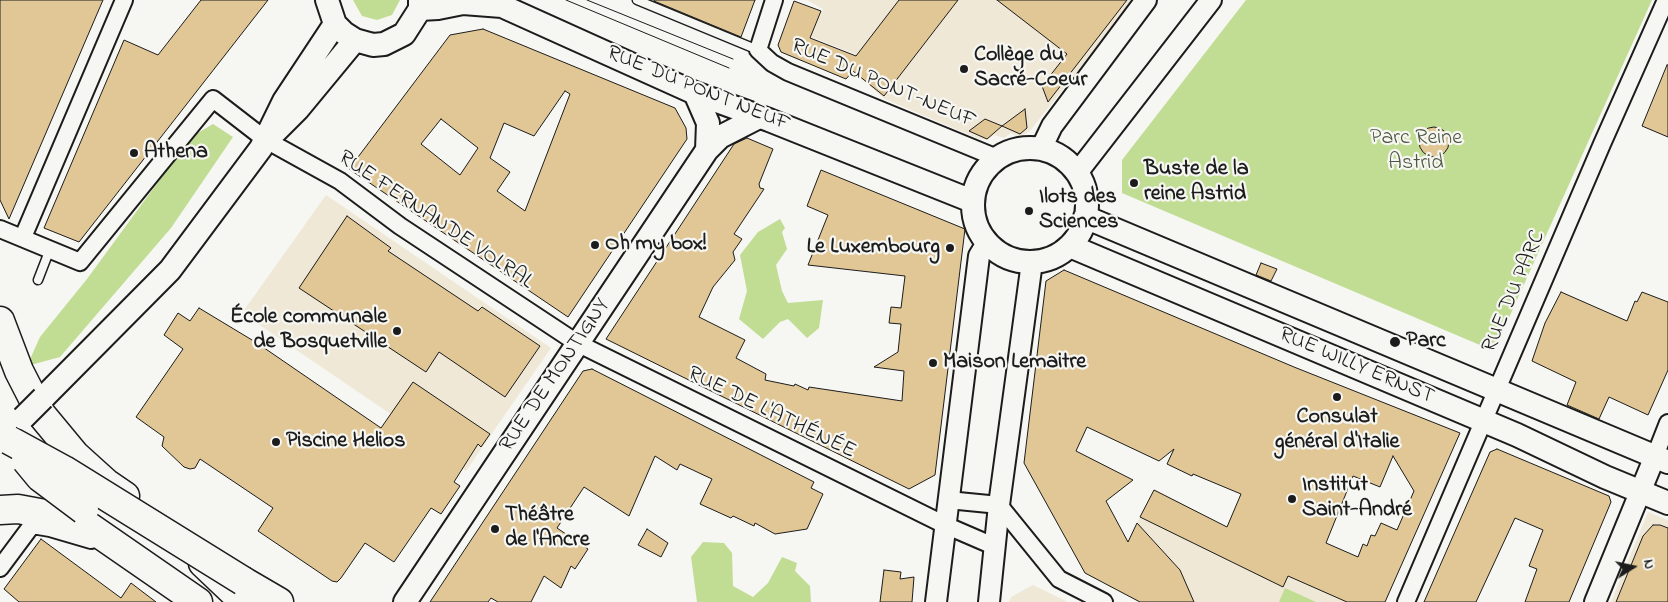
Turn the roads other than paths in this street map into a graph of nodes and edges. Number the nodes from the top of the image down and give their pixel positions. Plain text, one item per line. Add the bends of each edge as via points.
1 (124, 0) edge
2 (327, 0) edge
3 (636, 0) edge
4 (774, 0) edge
5 (1146, 0) edge
6 (1211, 0) edge
7 (1666, 0) edge
8 (420, 4) edge
9 (335, 24) junction
10 (355, 40) junction
11 (758, 50) junction
12 (695, 93) junction
13 (759, 117) junction
14 (266, 140) junction
15 (1041, 148) junction
16 (707, 150) junction
17 (997, 158) junction
18 (1077, 172) junction
19 (972, 202) junction
20 (1086, 217) junction
21 (0, 229) edge
22 (22, 237) junction
23 (987, 243) junction
24 (1070, 246) junction
25 (50, 249) junction
26 (1032, 262) junction
27 (38, 280) dead end
28 (0, 321) edge
29 (577, 343) junction
30 (1497, 391) junction
31 (1484, 421) junction
32 (1668, 423) edge
33 (2, 440) edge
34 (1661, 459) edge
35 (1640, 492) junction
36 (948, 500) junction
37 (1668, 503) edge
38 (6, 504) edge
39 (999, 505) junction
40 (945, 525) junction
41 (996, 547) junction
42 (0, 568) edge
43 (175, 602) edge
44 (198, 602) edge
45 (211, 602) edge
46 (244, 602) edge
47 (279, 602) edge
48 (405, 602) edge
49 (936, 602) edge
50 (989, 602) edge
51 (1104, 602) edge
52 (1406, 602) edge
53 (1595, 602) edge

1 - 22 street
2 - 9 main road
3 - 11 lane
4 - 11 street, RUE DU PONT-NEUF
5 - 15 street via 1052,126
6 - 18 street
7 - 30 street, RUE DU PARC
8 - 10 main road via 404,34 395,40 372,45
8 - 12 main road, RUE DU PONT NEUF via 438,8 463,3 502,6
9 - 10 main road
9 - 14 main road via 284,101
10 - 14 main road via 298,110
11 - 17 street, RUE DU PONT-NEUF via 788,72
12 - 13 main road, RUE DU PONT NEUF
12 - 16 main road via 708,123
13 - 16 main road, RUE DE MONTIGNY via 720,137
13 - 19 main road, RUE DU PONT NEUF
14 - 25 street, RUE FERNANDE VOLRAL via 213,99 80,262
14 - 29 street, RUE FERNANDE VOLRAL via 340,182 400,226
14 - 33 main road, bridge via 170,270
15 - 17 main road via 1012,150
15 - 18 main road via 1058,155
16 - 29 main road, RUE DE MONTIGNY
17 - 19 main road via 976,183
18 - 20 main road via 1084,186
19 - 23 main road via 975,221
20 - 24 main road
20 - 30 main road, RUE WILLY ERNST
21 - 22 street
22 - 25 street
23 - 26 main road via 1016,261
23 - 36 street via 979,256
24 - 26 main road via 1053,258
24 - 31 main road, RUE WILLY ERNST
25 - 27 lane
26 - 39 street
28 - 46 highway, bridge via 40,414 75,455 106,483 150,514
29 - 40 street, RUE DE L'ATHÉNÉE
29 - 48 main road, RUE DE MONTIGNY
30 - 31 street, RUE DU PARC
30 - 34 main road, RUE WILLY ERNST
31 - 35 main road, RUE WILLY ERNST
31 - 52 street, RUE DU PARC
32 - 34 street
33 - 45 highway, bridge via 40,477
33 - 47 highway, bridge via 64,470
34 - 35 street
35 - 37 main road, RUE WILLY ERNST
35 - 53 street
36 - 39 street
36 - 40 street
38 - 44 highway via 72,519 91,528
39 - 41 street
39 - 51 street via 1059,579
40 - 41 street, RUE DE L'ATHÉNÉE
40 - 49 street
41 - 50 street
42 - 43 street via 32,526 50,528 88,539

